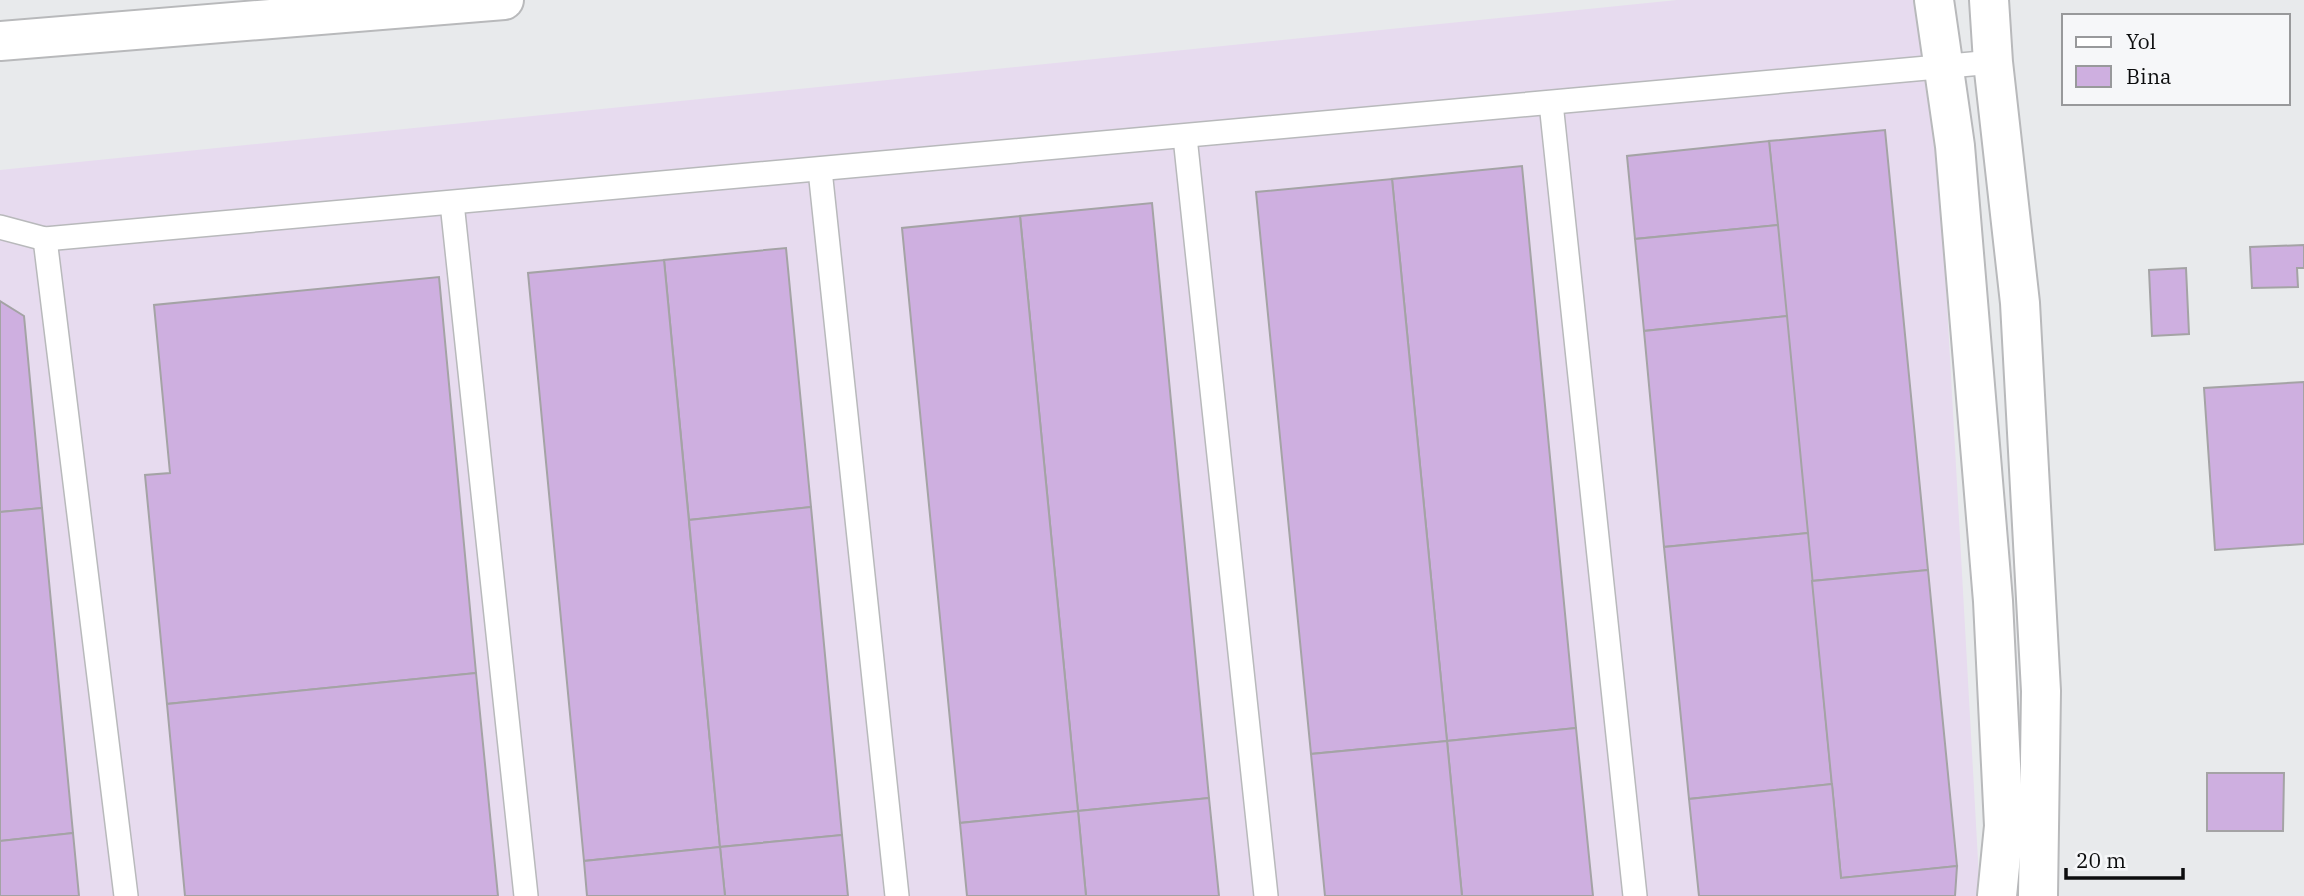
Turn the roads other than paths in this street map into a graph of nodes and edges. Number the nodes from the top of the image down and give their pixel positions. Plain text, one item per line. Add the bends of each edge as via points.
1 (504, 0) edge
2 (1934, 0) edge
3 (1989, 0) edge
4 (0, 41) edge
5 (1993, 62) junction
6 (1942, 68) junction
7 (1551, 103) junction
8 (1185, 137) junction
9 (820, 170) junction
10 (452, 203) junction
11 (0, 227) edge
12 (45, 239) junction
13 (126, 896) edge
14 (526, 896) edge
15 (897, 896) edge
16 (1266, 896) edge
17 (1634, 896) edge
18 (1997, 896) edge
19 (2038, 896) edge

1 - 4 main road
2 - 6 main road
3 - 5 main road
5 - 6 lane
5 - 19 main road via 2020,303 2040,677
6 - 7 lane
6 - 18 main road via 1955,146 1993,601 2004,826
7 - 8 lane
7 - 17 lane
8 - 9 lane
8 - 16 lane
9 - 10 lane
9 - 15 lane
10 - 12 lane
10 - 14 lane
11 - 12 lane
12 - 13 lane

